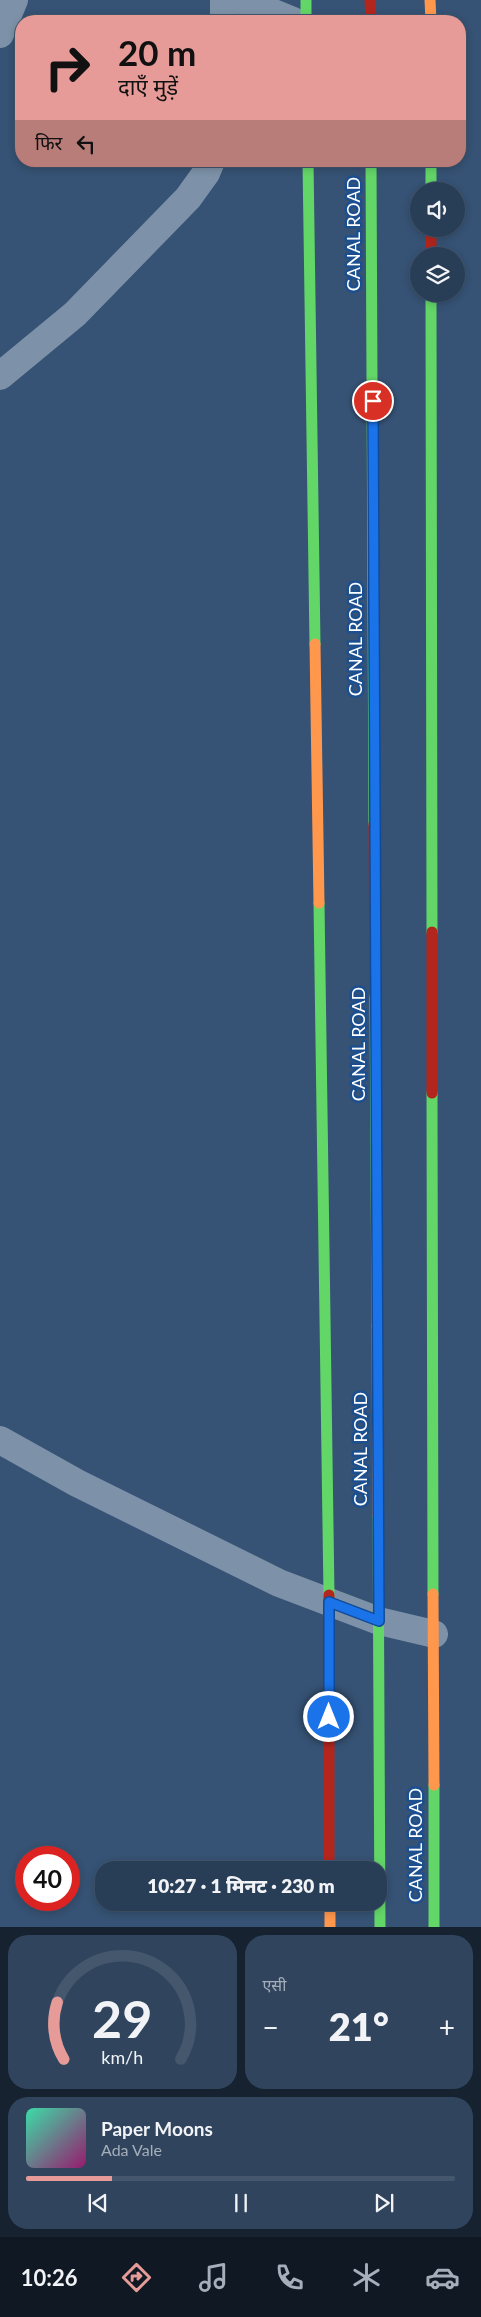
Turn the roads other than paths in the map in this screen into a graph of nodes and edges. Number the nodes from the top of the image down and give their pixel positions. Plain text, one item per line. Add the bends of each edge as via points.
1 (14, 0) edge
2 (224, 0) edge
3 (242, 0) edge
4 (306, 0) edge
5 (370, 0) edge
6 (430, 0) edge
7 (224, 15) edge
8 (278, 15) edge
9 (306, 15) edge
10 (370, 15) edge
11 (430, 15) edge
12 (0, 34) edge
13 (209, 167) edge
14 (308, 167) edge
15 (371, 167) edge
16 (431, 167) edge
17 (431, 182) edge
18 (431, 302) edge
19 (0, 376) edge
20 (0, 1440) edge
21 (329, 1602) junction
22 (379, 1621) junction
23 (434, 1634) junction
24 (330, 1861) edge
25 (330, 1911) edge
26 (330, 1927) edge
27 (380, 1927) edge
28 (434, 1927) edge

1 - 12 street
2 - 7 street
3 - 8 street
4 - 9 main road
5 - 10 main road
6 - 11 main road
13 - 19 street via 188,198 75,314
14 - 21 main road
15 - 22 main road, CANAL ROAD
16 - 17 main road
18 - 23 main road, CANAL ROAD
20 - 21 street via 77,1483 279,1583
21 - 22 street
21 - 24 main road
22 - 23 street
22 - 27 main road, CANAL ROAD
23 - 28 main road, CANAL ROAD
25 - 26 main road

